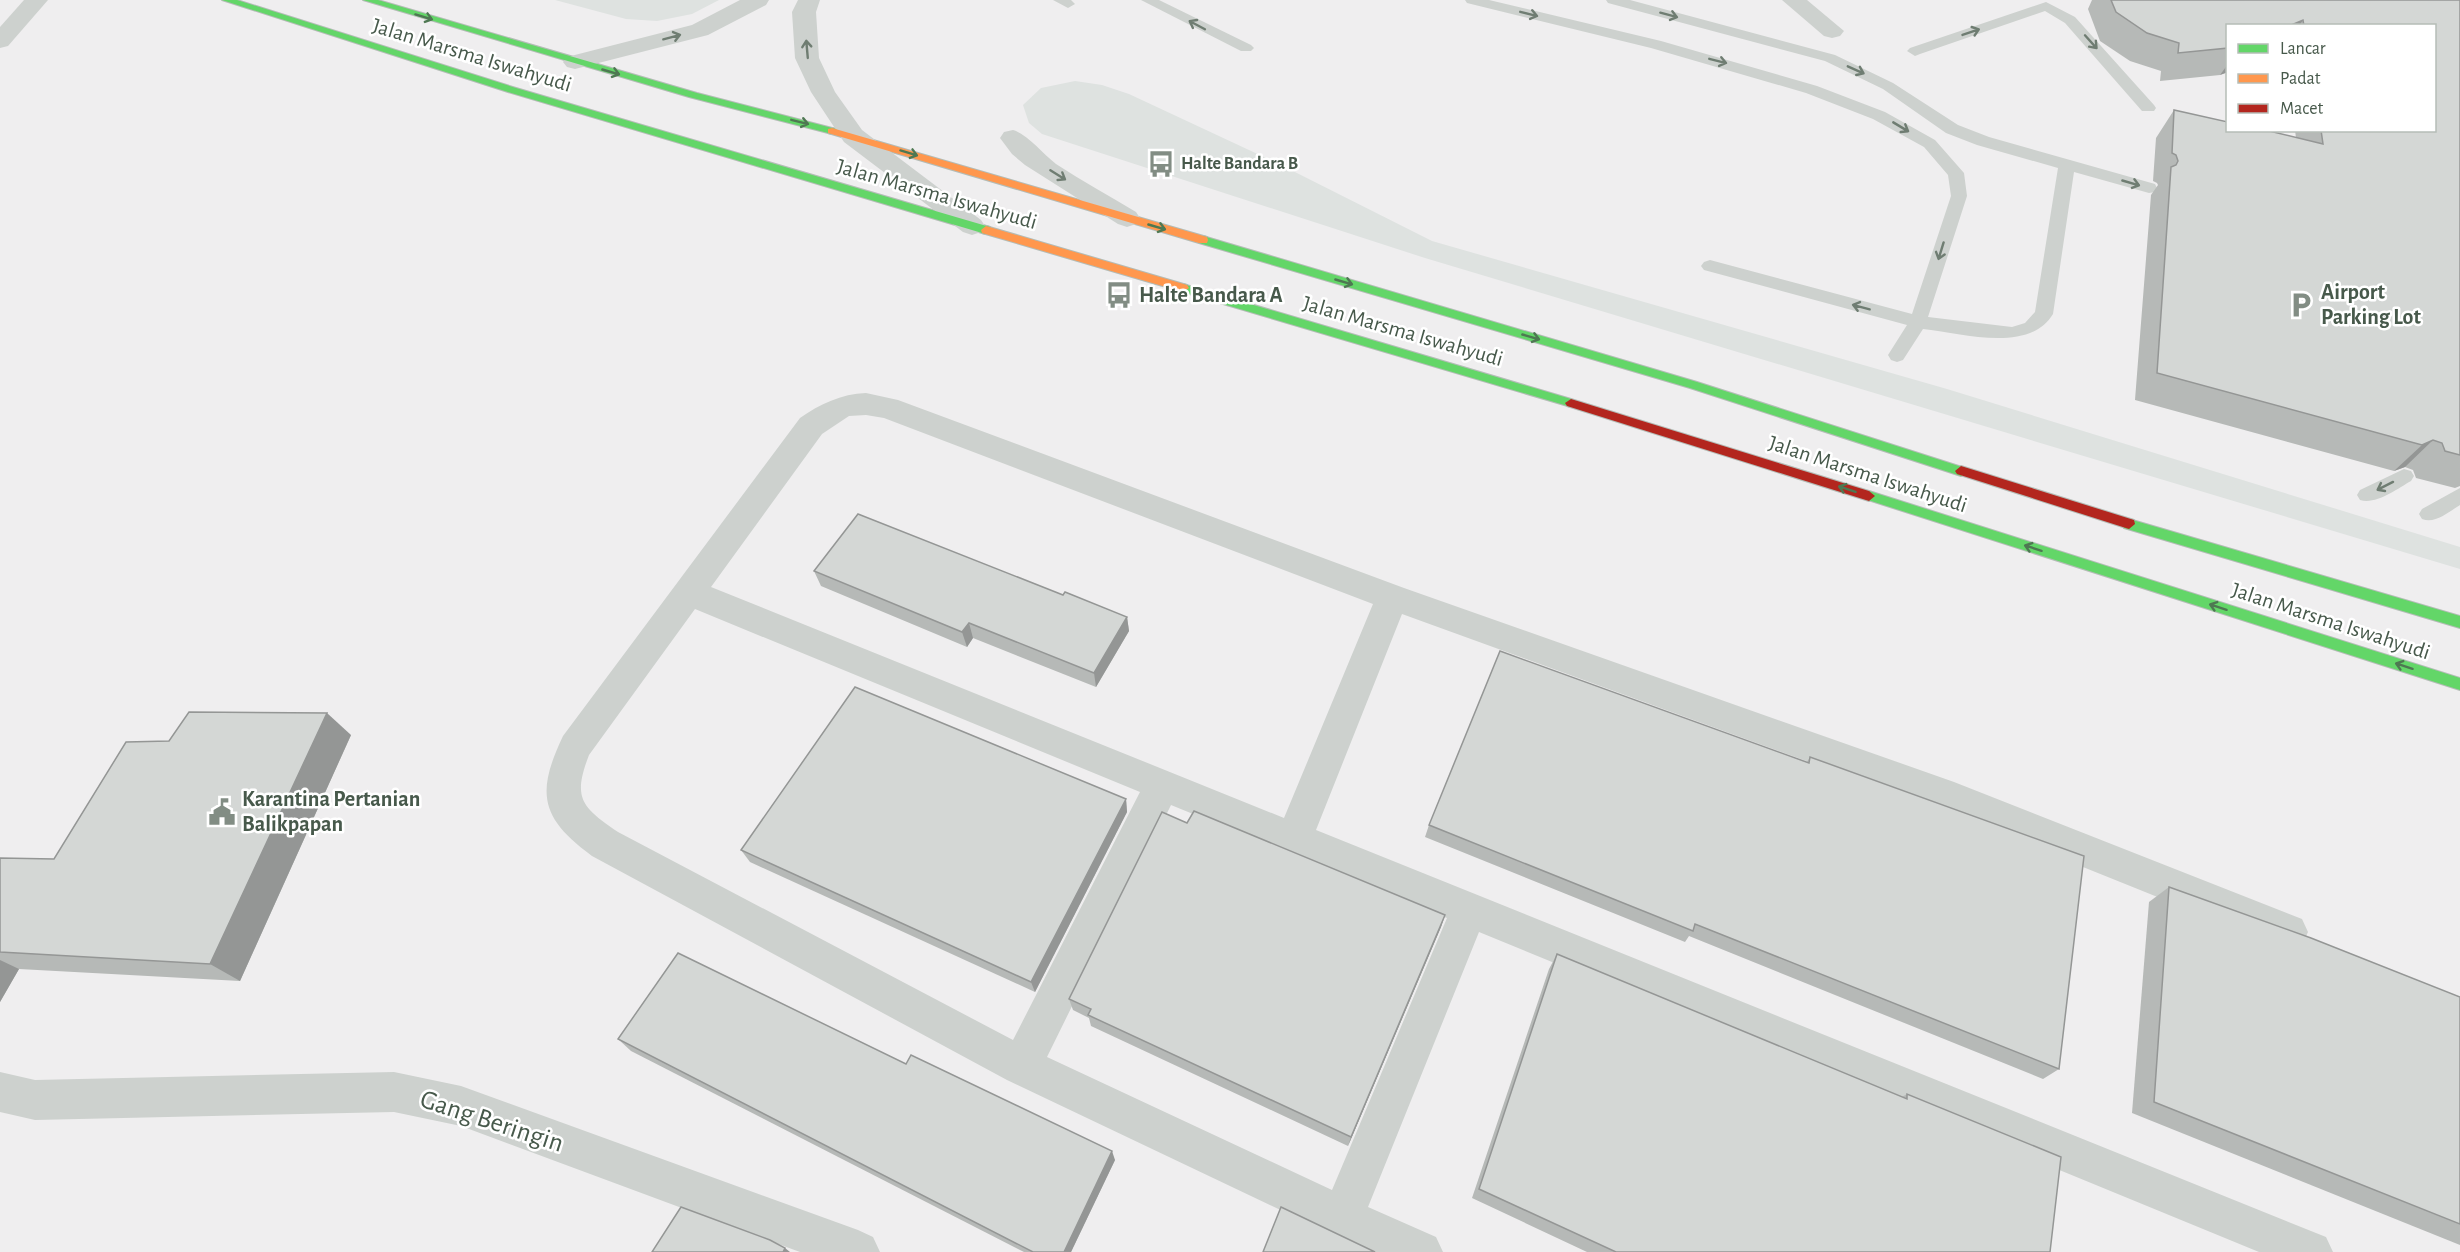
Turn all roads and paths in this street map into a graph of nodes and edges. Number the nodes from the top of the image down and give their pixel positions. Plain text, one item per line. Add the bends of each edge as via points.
1 (227, 0) edge
2 (368, 0) edge
3 (758, 0) edge
4 (808, 0) edge
5 (1148, 0) edge
6 (1472, 0) edge
7 (1613, 0) edge
8 (1793, 0) edge
9 (2047, 3) edge
10 (20, 8) edge
11 (1832, 31) joint
12 (0, 41) edge
13 (1246, 48) dead end
14 (1915, 51) dead end
15 (1830, 58) junction
16 (575, 62) junction
17 (2148, 108) dead end
18 (853, 136) junction
19 (1013, 138) dead end
20 (1983, 141) junction
21 (2067, 165) junction
22 (1127, 218) junction
23 (972, 226) junction
24 (1710, 266) dead end
25 (1917, 322) junction
26 (1897, 355) dead end
27 (2404, 476) edge
28 (2367, 495) dead end
29 (2460, 496) edge
30 (2429, 514) dead end
31 (690, 593) junction
32 (1392, 597) junction
33 (2460, 622) edge
34 (2460, 684) edge
35 (1162, 786) junction
36 (1294, 838) junction
37 (1469, 910) junction
38 (2317, 943) edge
39 (1021, 1066) junction
40 (0, 1092) edge
41 (1342, 1217) junction
42 (858, 1252) edge
43 (1421, 1252) edge
44 (2311, 1252) edge

1 - 23 highway, Jalan Marsma Iswahyudi via 512,90
2 -> 16 highway, Jalan Marsma Iswahyudi
16 -> 3 street via 700,30
18 -> 4 street via 823,92 807,58 804,12
13 -> 5 lane
6 -> 25 lane via 1773,75 1891,121 1928,144 1956,173 1959,195
7 -> 15 lane
8 - 11 street
14 -> 9 lane
9 -> 17 lane via 2070,20
10 - 12 street
11 - 15 lane
15 -> 20 lane via 1888,86 1952,129
16 -> 18 highway, Jalan Marsma Iswahyudi
18 -> 22 highway, Jalan Marsma Iswahyudi
18 - 23 street
19 -> 22 street via 1045,166
20 - 21 lane
21 -> 20 lane via 2150,181
21 - 25 lane via 2044,314 2031,327 2013,333
22 -> 33 highway, Jalan Marsma Iswahyudi via 1694,386 2109,518
34 -> 23 highway, Jalan Marsma Iswahyudi via 1632,421
25 -> 24 lane
25 - 26 lane
27 -> 28 lane
29 - 30 lane
31 - 32 street via 811,426 840,407 867,403
31 - 35 street
31 - 39 street via 575,747 561,793 569,814 605,844
32 - 36 street
32 - 38 street via 1954,798
35 - 36 street
35 - 39 street
36 - 37 street
37 - 41 street
37 - 44 street
39 - 41 street
40 - 42 street, Gang Beringin via 35,1100 394,1092 461,1106
41 - 43 street

